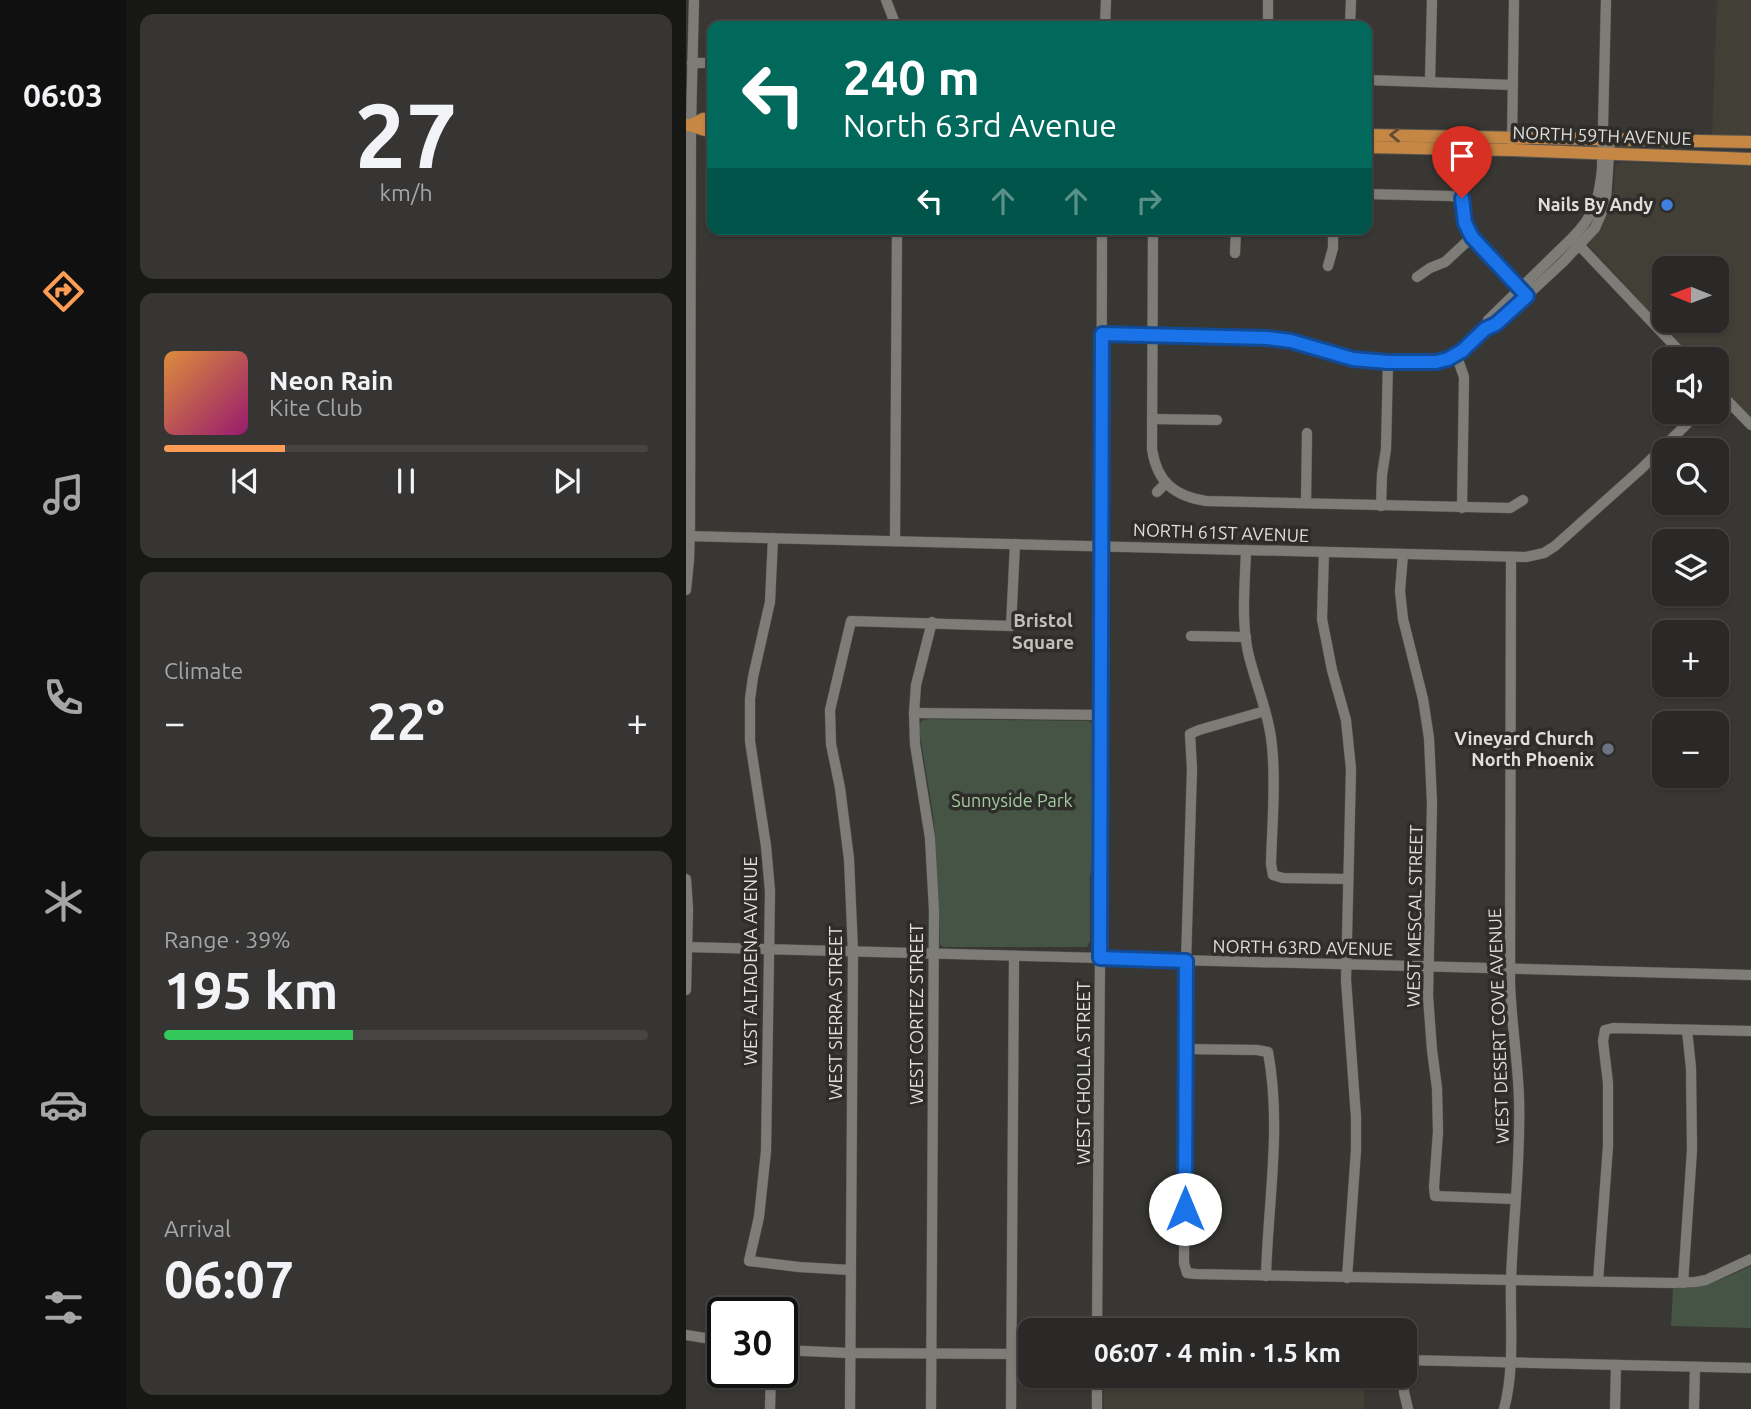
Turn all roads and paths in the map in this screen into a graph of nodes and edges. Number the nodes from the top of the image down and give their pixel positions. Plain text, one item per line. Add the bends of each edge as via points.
1 (694, 0) edge
2 (886, 0) edge
3 (1106, 0) edge
4 (1268, 0) edge
5 (1351, 0) edge
6 (1432, 0) edge
7 (1514, 0) edge
8 (1606, 0) edge
9 (894, 21) edge
10 (1105, 21) edge
11 (1268, 21) edge
12 (1350, 21) edge
13 (692, 63) junction
14 (707, 63) edge
15 (1372, 80) edge
16 (1430, 82) junction
17 (1513, 85) junction
18 (707, 119) edge
19 (689, 125) edge
20 (707, 131) edge
21 (1372, 135) edge
22 (1605, 137) junction
23 (1751, 142) edge
24 (1512, 144) junction
25 (1372, 147) edge
26 (1606, 154) junction
27 (1751, 159) edge
28 (1372, 194) edge
29 (897, 235) edge
30 (1102, 235) edge
31 (1153, 235) edge
32 (1236, 235) edge
33 (1333, 235) edge
34 (1472, 237) junction
35 (1576, 242) junction
36 (1235, 253) dead end
37 (1328, 266) dead end
38 (688, 277) edge
39 (1418, 277) dead end
40 (1524, 292) junction
41 (1102, 334) junction
42 (1152, 335) junction
43 (1676, 347) edge
44 (1456, 355) junction
45 (1388, 362) junction
46 (1729, 404) edge
47 (1152, 419) junction
48 (1217, 420) dead end
49 (1687, 424) edge
50 (1751, 425) edge
51 (1307, 433) dead end
52 (1166, 483) junction
53 (1157, 492) dead end
54 (1523, 500) dead end
55 (1306, 503) junction
56 (1381, 506) junction
57 (1462, 508) junction
58 (688, 536) edge
59 (773, 538) junction
60 (895, 541) junction
61 (1015, 544) junction
62 (1101, 546) junction
63 (1246, 550) junction
64 (1324, 552) junction
65 (1403, 554) junction
66 (1511, 557) junction
67 (686, 590) edge
68 (932, 622) junction
69 (1191, 636) dead end
70 (1246, 637) junction
71 (1265, 711) junction
72 (914, 713) junction
73 (1100, 715) junction
74 (686, 879) edge
75 (1348, 879) junction
76 (687, 947) edge
77 (770, 950) junction
78 (852, 952) junction
79 (933, 954) junction
80 (1014, 957) junction
81 (1100, 958) junction
82 (1186, 961) junction
83 (1346, 965) junction
84 (1428, 967) junction
85 (1510, 969) junction
86 (1751, 975) edge
87 (686, 990) edge
88 (1687, 1030) junction
89 (1751, 1031) edge
90 (1186, 1049) junction
91 (1515, 1199) junction
92 (1751, 1259) edge
93 (850, 1270) junction
94 (1266, 1276) junction
95 (1347, 1278) junction
96 (1511, 1281) junction
97 (1598, 1281) junction
98 (1683, 1283) junction
99 (1097, 1318) edge
100 (686, 1335) edge
101 (707, 1338) edge
102 (798, 1351) edge
103 (849, 1353) junction
104 (931, 1354) junction
105 (1011, 1354) junction
106 (1018, 1354) edge
107 (1417, 1360) edge
108 (1510, 1363) junction
109 (1616, 1365) junction
110 (1695, 1367) junction
111 (1751, 1368) edge
112 (771, 1388) edge
113 (1097, 1388) edge
114 (1404, 1388) edge
115 (770, 1409) edge
116 (849, 1409) edge
117 (931, 1409) edge
118 (1011, 1409) edge
119 (1097, 1409) edge
120 (1408, 1409) edge
121 (1504, 1409) edge
122 (1615, 1409) edge
123 (1694, 1409) edge

1 - 13 street
2 - 9 street
3 - 10 street
4 - 11 street
5 - 12 street
6 - 16 street
7 - 17 street
8 - 22 street
13 - 14 street
13 - 19 street
15 - 16 street
16 - 17 street
17 - 24 street
18 - 19 main road
19 - 20 main road
19 - 38 street
24 -> 21 main road, NORTH 59TH AVENUE
22 - 23 main road, NORTH 59TH AVENUE
22 - 24 main road, NORTH 59TH AVENUE
22 - 26 street
24 - 25 main road, NORTH 59TH AVENUE
24 - 26 main road, NORTH 59TH AVENUE
26 - 27 main road, NORTH 59TH AVENUE
26 - 35 street via 1593,212
28 - 34 street via 1462,198
29 - 60 street
30 - 41 street, WEST CHOLLA STREET
31 - 42 street
32 - 36 street
33 - 37 street
34 - 39 street via 1445,262
34 - 40 street
35 - 40 street
35 - 43 street
38 - 58 street
40 - 44 street via 1496,324
41 - 42 street
41 - 62 street, WEST CHOLLA STREET
42 - 45 street via 1279,339 1353,359
42 - 47 street
44 - 45 street via 1436,362
44 - 57 street via 1464,377
45 - 56 street
46 - 50 street
47 - 48 street
47 - 52 street via 1154,459
49 - 66 street, NORTH 61ST AVENUE via 1555,546 1534,556
51 - 55 street
52 - 53 street
52 - 55 street via 1181,495 1206,501
54 - 57 street via 1510,508
55 - 56 street
56 - 57 street
58 - 59 street, NORTH 61ST AVENUE
58 - 67 street
59 - 60 street, NORTH 61ST AVENUE
59 - 77 street, WEST ALTADENA AVENUE via 770,602 750,699 752,760 770,891
60 - 61 street, NORTH 61ST AVENUE
61 - 62 street, NORTH 61ST AVENUE
61 - 68 street via 1011,625
62 - 63 street, NORTH 61ST AVENUE
62 - 73 street, WEST CHOLLA STREET
63 - 64 street, NORTH 61ST AVENUE
63 - 70 street
64 - 65 street, NORTH 61ST AVENUE
64 - 75 street via 1322,619 1346,720 1351,769
65 - 66 street, NORTH 61ST AVENUE
65 - 84 street, WEST MESCAL STREET via 1402,619 1429,738
66 - 85 street, WEST DESERT COVE AVENUE
68 - 72 street, WEST CORTEZ STREET
68 - 78 street, WEST SIERRA STREET via 851,621 830,710 849,859
69 - 70 street
70 - 71 street
71 - 75 street via 1273,761 1273,875
71 - 82 street via 1190,734
72 - 73 street
72 - 79 street, WEST CORTEZ STREET via 930,838
73 - 81 street, WEST CHOLLA STREET
74 - 76 street
75 - 83 street
76 - 77 street, NORTH 63RD AVENUE
76 - 87 street
77 - 78 street, NORTH 63RD AVENUE
77 - 93 street, WEST ALTADENA AVENUE via 766,1151 749,1261
78 - 79 street, NORTH 63RD AVENUE
78 - 93 street, WEST SIERRA STREET
79 - 80 street, NORTH 63RD AVENUE
79 - 104 street, WEST CORTEZ STREET
80 - 81 street, NORTH 63RD AVENUE
80 - 105 street
81 - 82 street, NORTH 63RD AVENUE
81 - 99 street, WEST CHOLLA STREET
82 - 83 street, NORTH 63RD AVENUE
82 - 90 street
83 - 84 street, NORTH 63RD AVENUE
83 - 95 street via 1356,1118
84 - 85 street, NORTH 63RD AVENUE
84 - 91 street, WEST MESCAL STREET via 1437,1088 1435,1196
85 - 86 street, NORTH 63RD AVENUE
85 - 91 street, WEST DESERT COVE AVENUE via 1519,1097
88 - 89 street
88 - 97 street via 1605,1030 1608,1146
88 - 98 street via 1692,1150
90 - 94 street via 1187,1273
90 - 94 street via 1268,1052 1275,1118
91 - 96 street, WEST DESERT COVE AVENUE
92 - 98 street via 1706,1280
93 - 103 street, WEST SIERRA STREET
94 - 95 street
95 - 96 street
96 - 97 street
96 - 108 street, WEST DESERT COVE AVENUE
97 - 98 street
100 - 101 street
102 - 103 street
103 - 104 street
103 - 116 street, WEST SIERRA STREET
104 - 105 street
104 - 117 street, WEST CORTEZ STREET
105 - 106 street
105 - 118 street
107 - 108 street
108 - 109 street
108 - 121 street, WEST DESERT COVE AVENUE
109 - 110 street
109 - 122 street
110 - 111 street
110 - 123 street
112 - 115 street
113 - 119 street
114 - 120 street

